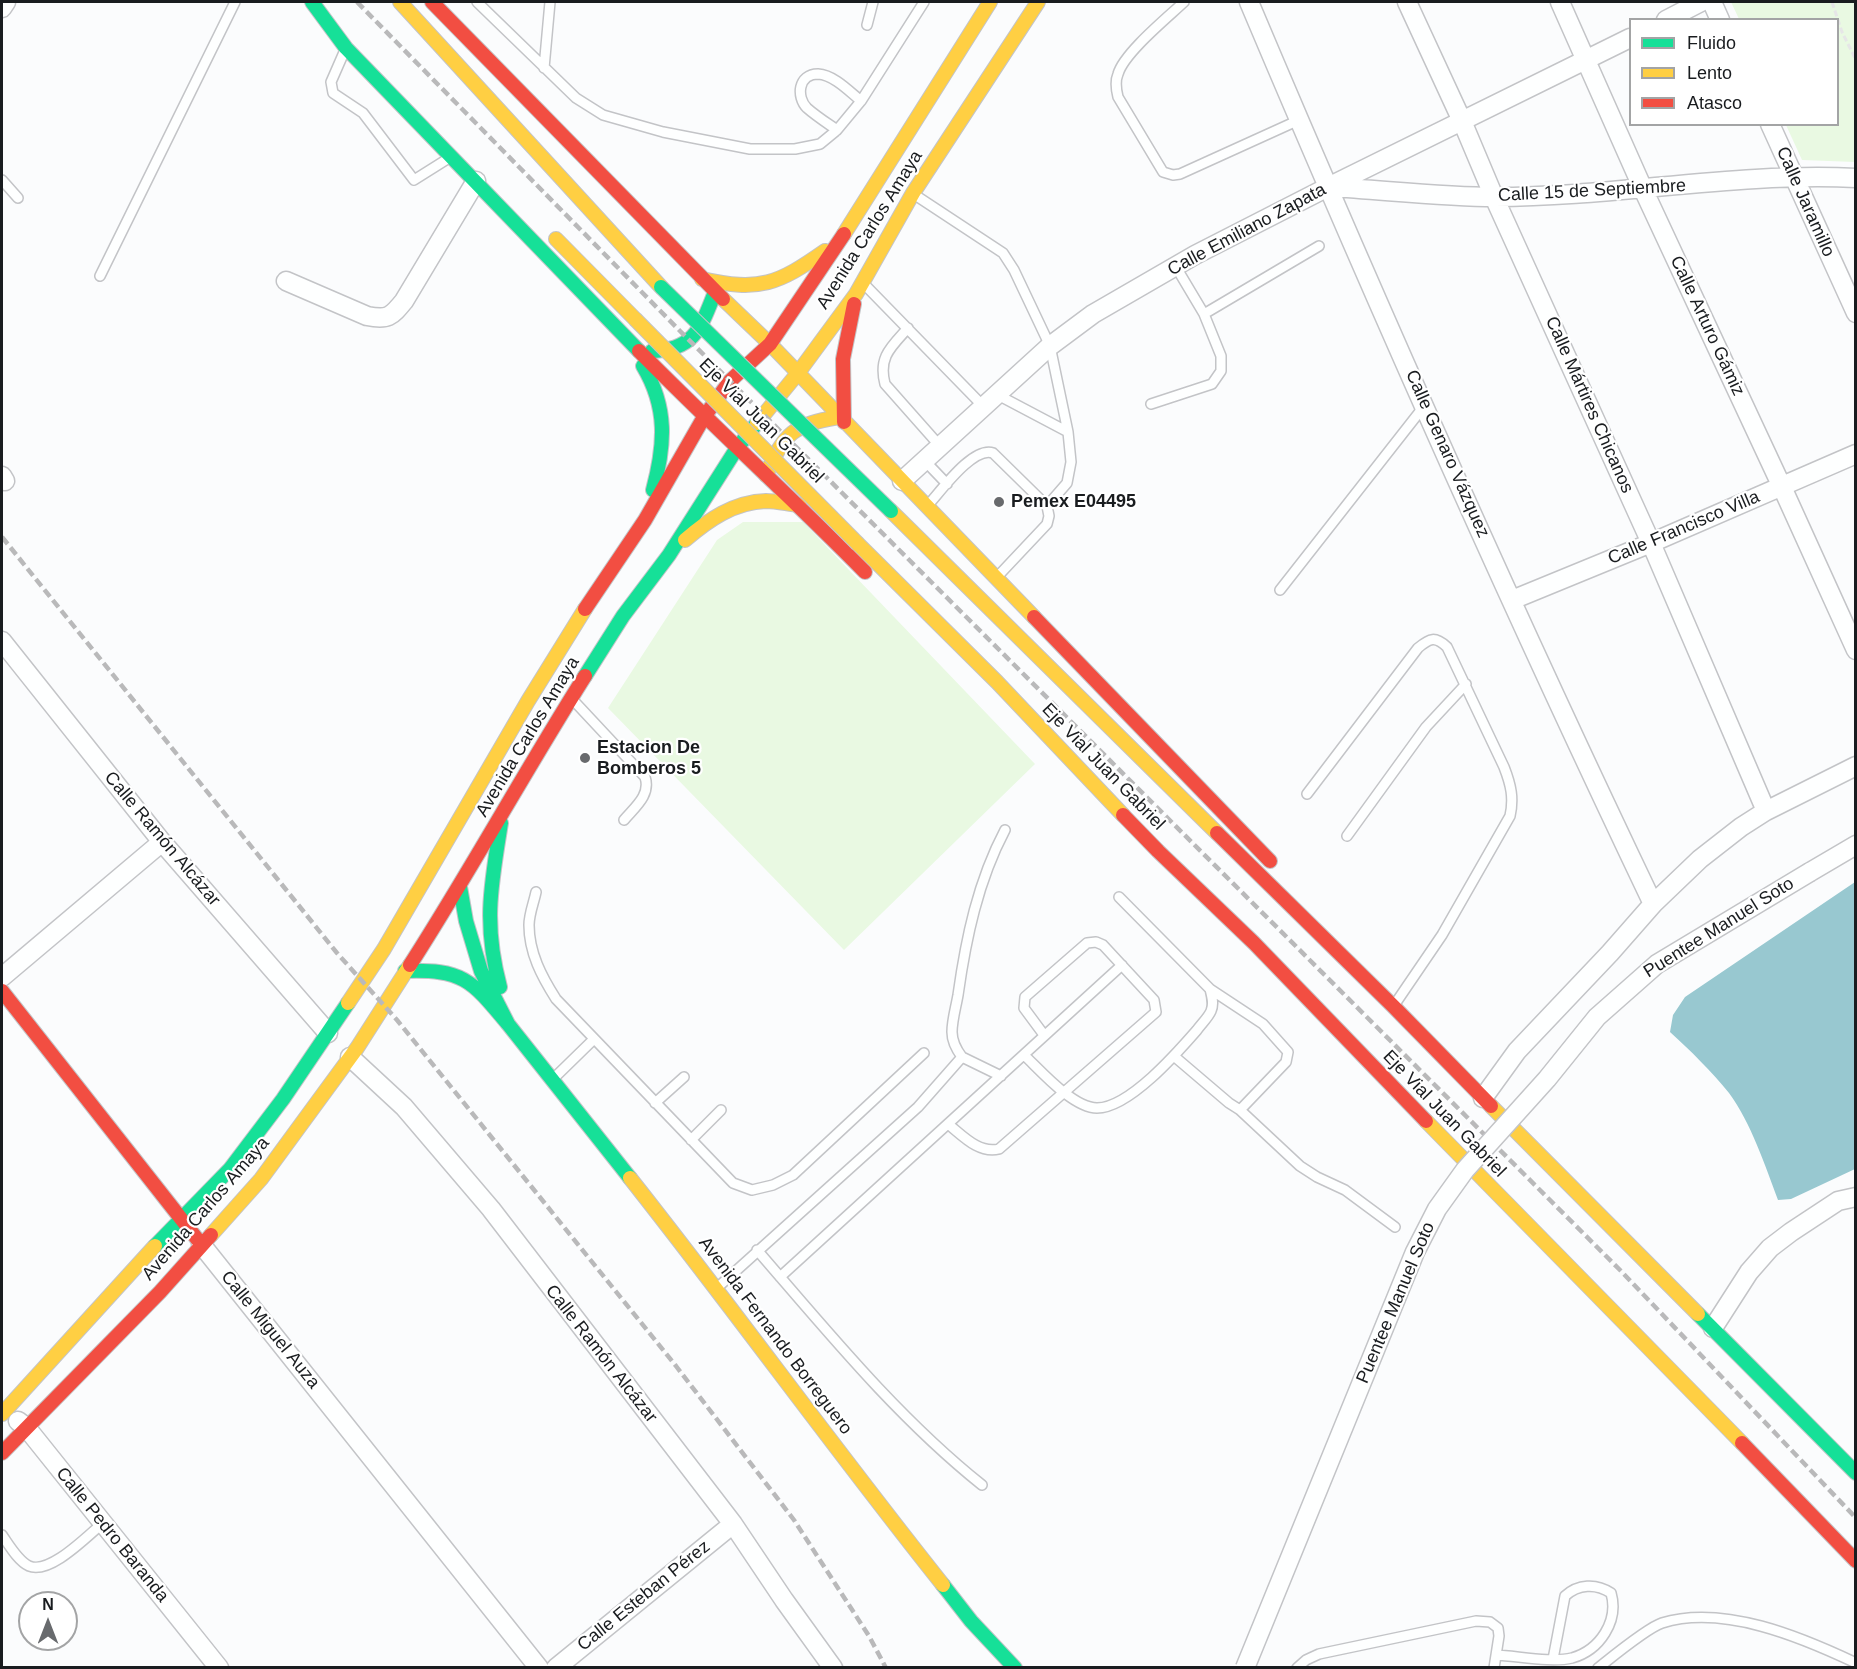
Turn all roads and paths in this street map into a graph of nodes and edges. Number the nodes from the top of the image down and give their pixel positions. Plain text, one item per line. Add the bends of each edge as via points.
1 (6, 2) edge
2 (235, 2) edge
3 (312, 2) edge
4 (321, 2) edge
5 (400, 2) edge
6 (432, 2) edge
7 (477, 2) edge
8 (550, 2) edge
9 (873, 2) edge
10 (924, 2) edge
11 (990, 2) edge
12 (1038, 2) edge
13 (1184, 2) edge
14 (1249, 2) edge
15 (1407, 2) edge
16 (1560, 2) edge
17 (1701, 2) edge
18 (1712, 2) edge
19 (1832, 2) edge
20 (2, 8) edge
21 (1670, 18) edge
22 (1719, 18) edge
23 (1837, 18) edge
24 (1839, 23) edge
25 (867, 25) dead end
26 (351, 31) dead end
27 (1629, 39) edge
28 (346, 48) junction
29 (1856, 60) edge
30 (1587, 62) junction
31 (544, 68) junction
32 (861, 101) junction
33 (1299, 120) junction
34 (1462, 121) junction
35 (1771, 126) edge
36 (837, 130) junction
37 (452, 156) junction
38 (1794, 177) junction
39 (1856, 178) edge
40 (2, 180) edge
41 (476, 181) junction
42 (1328, 186) junction
43 (1642, 189) junction
44 (913, 194) junction
45 (1494, 197) junction
46 (18, 198) dead end
47 (543, 226) dead end
48 (839, 242) junction
49 (1319, 246) dead end
50 (1176, 267) junction
51 (100, 276) dead end
52 (702, 279) junction
53 (285, 280) dead end
54 (859, 288) junction
55 (715, 292) junction
56 (1204, 314) junction
57 (1856, 314) edge
58 (908, 328) junction
59 (770, 344) junction
60 (1050, 345) junction
61 (634, 347) junction
62 (798, 373) junction
63 (989, 400) junction
64 (1151, 404) dead end
65 (1425, 405) junction
66 (704, 417) junction
67 (842, 419) junction
68 (1068, 432) junction
69 (939, 445) junction
70 (737, 448) junction
71 (1856, 454) edge
72 (924, 460) junction
73 (766, 475) junction
74 (902, 481) junction
75 (947, 484) junction
76 (1782, 487) junction
77 (800, 505) junction
78 (927, 506) junction
79 (1047, 506) junction
80 (645, 520) junction
81 (1651, 543) junction
82 (669, 555) junction
83 (996, 577) junction
84 (874, 581) dead end
85 (1280, 590) dead end
86 (592, 598) junction
87 (1512, 600) junction
88 (623, 616) junction
89 (2, 641) edge
90 (1856, 650) edge
91 (1466, 684) junction
92 (571, 698) junction
93 (529, 733) junction
94 (491, 765) junction
95 (1856, 766) edge
96 (1307, 794) dead end
97 (1766, 811) junction
98 (503, 814) junction
99 (624, 820) dead end
100 (1114, 826) dead end
101 (1005, 830) dead end
102 (1347, 836) dead end
103 (466, 837) dead end
104 (162, 842) junction
105 (1856, 845) edge
106 (462, 858) dead end
107 (1279, 871) dead end
108 (460, 887) junction
109 (1293, 888) dead end
110 (536, 892) dead end
111 (1119, 897) dead end
112 (1653, 904) junction
113 (1254, 943) junction
114 (1341, 955) junction
115 (1122, 965) junction
116 (405, 971) junction
117 (2, 976) edge
118 (1210, 989) junction
119 (2, 991) edge
120 (1393, 1006) junction
121 (508, 1024) junction
122 (328, 1033) junction
123 (1044, 1035) junction
124 (593, 1040) junction
125 (924, 1053) dead end
126 (1024, 1055) junction
127 (350, 1057) junction
128 (962, 1057) junction
129 (1174, 1057) junction
130 (1001, 1076) junction
131 (684, 1077) dead end
132 (552, 1080) junction
133 (1065, 1092) junction
134 (1483, 1098) junction
135 (655, 1103) junction
136 (721, 1110) dead end
137 (1240, 1110) junction
138 (948, 1124) junction
139 (691, 1140) junction
140 (1856, 1197) edge
141 (183, 1219) junction
142 (1395, 1227) dead end
143 (201, 1244) junction
144 (757, 1250) junction
145 (780, 1277) junction
146 (717, 1288) junction
147 (1713, 1328) junction
148 (3, 1410) edge
149 (26, 1427) junction
150 (2, 1453) edge
151 (1856, 1473) edge
152 (982, 1485) dead end
153 (103, 1523) junction
154 (733, 1524) junction
155 (2, 1535) edge
156 (1856, 1561) edge
157 (1496, 1655) junction
158 (1552, 1659) junction
159 (1856, 1663) edge
160 (219, 1668) edge
161 (539, 1668) edge
162 (556, 1668) edge
163 (833, 1668) edge
164 (1015, 1668) edge
165 (1245, 1668) edge
166 (1297, 1668) edge
167 (1494, 1668) edge
168 (1598, 1668) edge

1 - 20 street
2 - 51 lane
3 - 28 main road
4 - 26 main road
5 - 114 main road, Eje Vial Juan Gabriel, bridge via 661,287
6 - 52 main road
7 - 31 lane
8 - 31 lane
9 - 25 lane
10 - 32 lane
11 - 48 main road, Avenida Carlos Amaya
12 - 44 main road, Avenida Carlos Amaya
13 - 33 lane via 1130,55 1117,75 1118,97 1163,172 1180,174
14 - 33 street, Calle Genaro Vázquez
15 - 34 street, Calle Mártires Chicanos
16 - 30 street, Calle Arturo Gámiz
17 - 21 street
18 - 22 street
19 - 23 path
24 - 29 path
27 - 30 street, Calle Emiliano Zapata
28 - 37 main road
28 - 37 lane via 331,82 333,93 363,112 414,180
30 - 34 street, Calle Emiliano Zapata
30 - 43 street, Calle Arturo Gámiz
31 - 36 lane via 576,98 603,115 663,132 750,149 795,149 820,144
32 - 36 lane
32 - 36 lane via 836,81 818,74 803,81 800,98 806,108
33 - 42 street, Calle Genaro Vázquez
34 - 42 street, Calle Emiliano Zapata
34 - 45 street, Calle Mártires Chicanos
35 - 38 street, Calle Jaramillo
37 - 41 main road
38 - 39 street, Calle 15 de Septiembre
38 - 43 street, Calle 15 de Septiembre
38 - 57 street, Calle Jaramillo
40 - 46 lane
41 - 53 street via 393,315 381,319 367,316
41 - 61 main road
42 - 45 street, Calle 15 de Septiembre
42 - 50 street, Calle Emiliano Zapata
42 - 65 street, Calle Genaro Vázquez
43 - 45 street, Calle 15 de Septiembre
43 - 76 street, Calle Arturo Gámiz
44 - 54 main road, Avenida Carlos Amaya
44 - 60 lane via 1003,253
45 - 81 street, Calle Mártires Chicanos
47 - 113 main road, Eje Vial Juan Gabriel, bridge via 1013,699 1158,851
48 - 52 main road via 772,284 729,286
48 - 59 main road, Avenida Carlos Amaya
49 - 56 lane
50 - 56 lane
50 - 60 street, Calle Emiliano Zapata via 1093,314
52 - 55 main road
54 - 58 lane
54 - 62 main road, Avenida Carlos Amaya
54 - 67 main road via 843,359
55 - 59 main road
55 - 61 main road via 697,333 686,344 666,352
56 - 64 lane via 1221,356 1221,371 1212,384
58 - 63 lane
58 - 69 lane via 883,361 882,373 885,384
59 - 62 main road
59 - 66 main road, Avenida Carlos Amaya via 730,381
60 - 63 street, Calle Emiliano Zapata
60 - 68 lane
61 - 66 main road
61 - 80 main road via 659,400 662,424 656,481
62 - 67 main road
62 - 70 main road, Avenida Carlos Amaya
63 - 68 lane
63 - 69 street, Calle Emiliano Zapata
65 - 85 lane
65 - 87 street, Calle Genaro Vázquez
66 - 70 main road
66 - 80 main road, Avenida Carlos Amaya
67 - 73 main road via 807,422 792,431 779,445
67 - 74 main road
68 - 79 lane via 1071,462 1067,483
69 - 72 street, Calle Emiliano Zapata
70 - 73 main road
70 - 82 main road, Avenida Carlos Amaya
71 - 76 street, Calle Francisco Villa
72 - 74 street, Calle Emiliano Zapata
72 - 75 lane
73 - 77 main road
74 - 78 main road
75 - 78 lane
75 - 79 lane via 973,458 987,451
76 - 81 street, Calle Francisco Villa
76 - 90 street, Calle Arturo Gámiz
77 - 82 main road via 747,503 702,525
77 - 84 main road
78 - 83 main road
79 - 83 lane via 1047,524
80 - 86 main road, Avenida Carlos Amaya
81 - 87 street, Calle Francisco Villa
81 - 97 street, Calle Mártires Chicanos
82 - 88 main road, Avenida Carlos Amaya
83 - 107 main road
86 - 88 main road
86 - 93 main road, Avenida Carlos Amaya
87 - 112 street, Calle Genaro Vázquez
88 - 92 main road, Avenida Carlos Amaya
89 - 104 street, Calle Ramón Alcázar
91 - 96 lane via 1447,647 1440,641 1426,641
91 - 102 lane via 1426,727
91 - 120 lane via 1511,785 1510,816 1442,935
92 - 93 main road, Avenida Carlos Amaya
92 - 99 lane via 645,777 646,794
93 - 94 main road, Avenida Carlos Amaya
93 - 98 main road, Avenida Carlos Amaya
94 - 103 main road
94 - 122 main road, Avenida Carlos Amaya via 384,949
95 - 97 street
97 - 112 street via 1700,859
98 - 108 main road, Avenida Carlos Amaya
98 - 121 main road via 489,905 490,940
100 - 113 main road via 1185,895
101 - 128 lane via 980,889 962,961 952,1032 955,1048
104 - 117 street
104 - 122 street, Calle Ramón Alcázar
105 - 165 street, Puentee Manuel Soto, bridge via 1658,963 1626,989 1597,1017 1453,1185 1415,1252
106 - 108 main road
108 - 116 main road, Avenida Carlos Amaya
108 - 121 main road via 481,971
109 - 114 main road
110 - 124 lane via 529,924 531,946 541,975 556,999
111 - 118 lane
112 - 134 street via 1516,1051
113 - 156 main road, Eje Vial Juan Gabriel
114 - 120 main road, Eje Vial Juan Gabriel
115 - 123 lane
115 - 123 lane via 1103,945 1087,943 1025,997 1024,1008
115 - 133 lane via 1154,999 1156,1012
116 - 121 main road via 442,970 463,977
116 - 127 main road, Avenida Carlos Amaya
118 - 129 lane via 1210,1013
118 - 137 lane via 1263,1024 1288,1052 1286,1062
119 - 141 main road, Calle Miguel Auza
120 - 134 main road, Eje Vial Juan Gabriel
121 - 132 main road, Avenida Fernando Borreguero
122 - 141 main road, Avenida Carlos Amaya via 230,1169
123 - 126 lane
124 - 132 lane
124 - 135 lane
125 - 139 lane via 792,1175 773,1185 752,1190 733,1183
126 - 130 lane
126 - 133 lane
127 - 143 main road, Avenida Carlos Amaya via 261,1179
127 - 154 street, Calle Ramón Alcázar via 404,1107 491,1209
128 - 130 lane
128 - 144 lane via 918,1107
129 - 133 lane via 1126,1097 1110,1105 1084,1106
129 - 137 lane
130 - 138 lane
131 - 135 lane
132 - 146 main road, Avenida Fernando Borreguero
133 - 138 lane via 999,1149 981,1149
134 - 147 main road, Eje Vial Juan Gabriel
135 - 139 lane
136 - 139 lane
137 - 142 lane via 1300,1166 1345,1190
138 - 145 lane
140 - 147 street via 1838,1202 1770,1248 1749,1272
141 - 143 main road, Calle Miguel Auza
141 - 148 main road, Avenida Carlos Amaya
143 - 149 main road, Avenida Carlos Amaya
143 - 161 street, Calle Miguel Auza
144 - 145 lane
144 - 146 lane
145 - 152 lane via 883,1394 947,1457
146 - 164 main road, Avenida Fernando Borreguero via 890,1519 971,1621
147 - 151 main road, Eje Vial Juan Gabriel
148 - 149 street, Calle Pedro Baranda
149 - 150 main road, Avenida Carlos Amaya
149 - 153 street, Calle Pedro Baranda
153 - 155 lane via 41,1569 23,1562
153 - 160 street, Calle Pedro Baranda
154 - 162 street, Calle Esteban Pérez
154 - 163 street, Calle Ramón Alcázar
157 - 158 lane
157 - 166 lane via 1498,1628 1490,1622 1476,1621 1319,1654
157 - 167 lane
158 - 158 lane via 1572,1658 1597,1643 1608,1630 1611,1593 1602,1587 1582,1587 1565,1596
159 - 168 lane via 1804,1640 1756,1625 1685,1618 1659,1624

